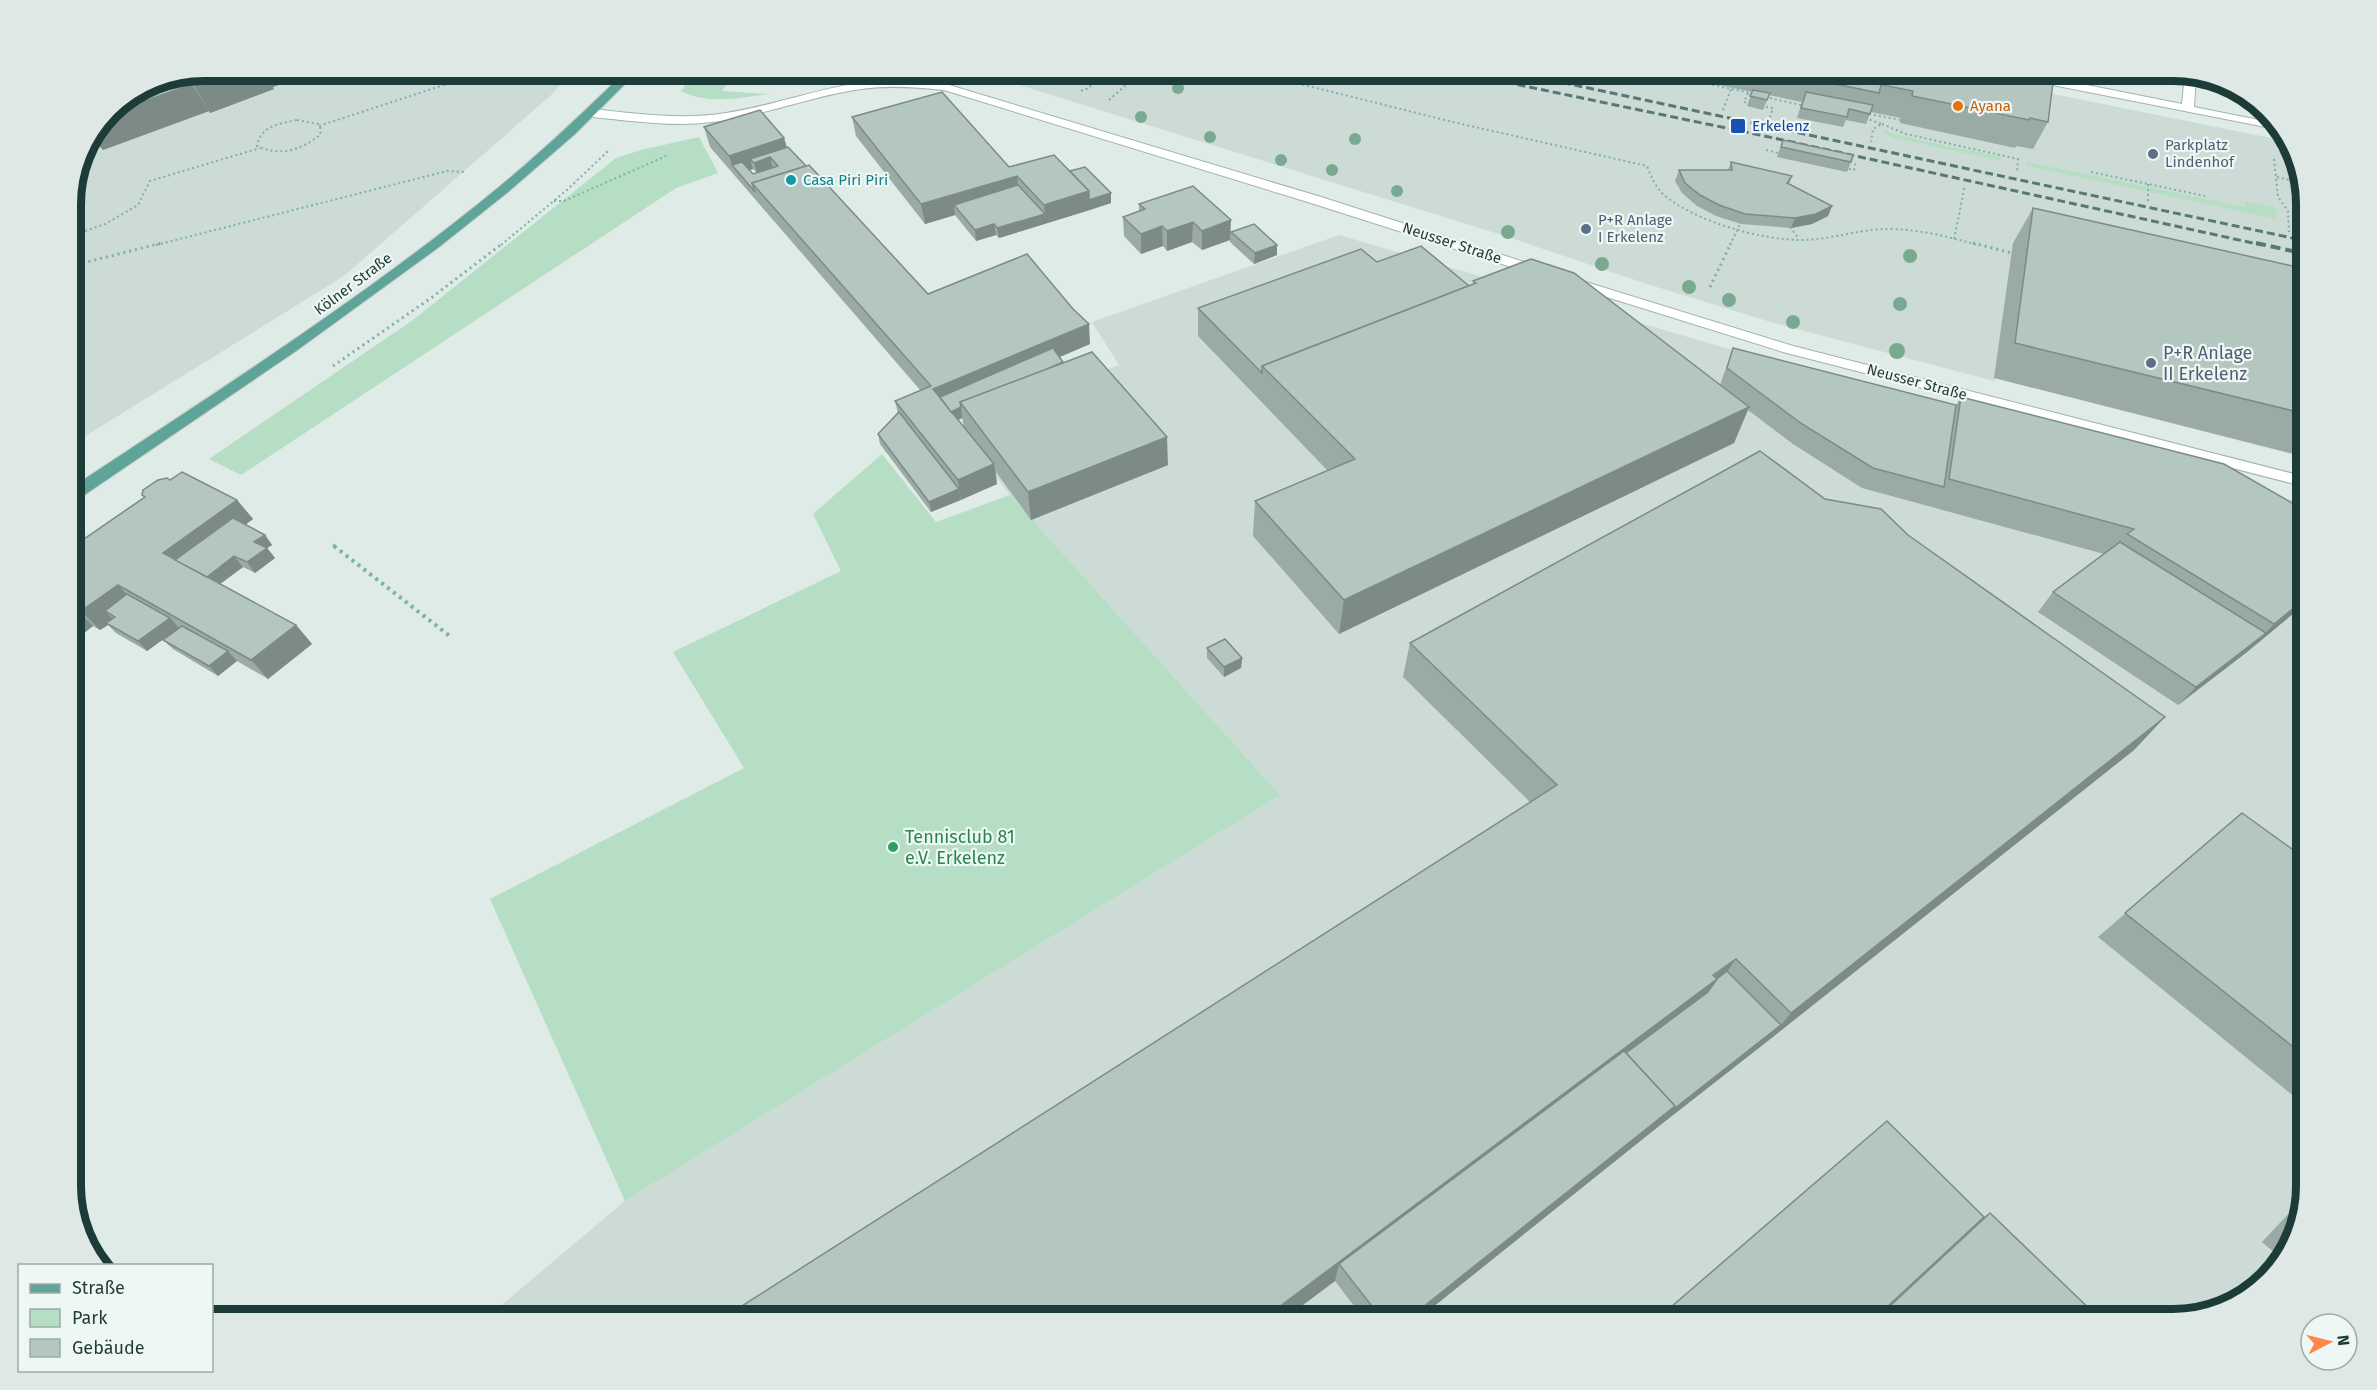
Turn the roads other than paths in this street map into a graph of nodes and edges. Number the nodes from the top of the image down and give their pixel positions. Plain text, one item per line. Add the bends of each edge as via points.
1 (624, 81) edge
2 (2047, 81) edge
3 (2190, 82) edge
4 (2188, 109) junction
5 (593, 113) junction
6 (2267, 125) edge
7 (2296, 479) edge
8 (81, 489) edge

1 - 5 main road, Kölner Straße
2 - 4 street
3 - 4 street
4 - 6 street
5 - 7 street, Neusser Straße via 679,121 711,119 852,87 884,83 945,87 1693,321
5 - 8 main road, Kölner Straße via 513,182 344,314

